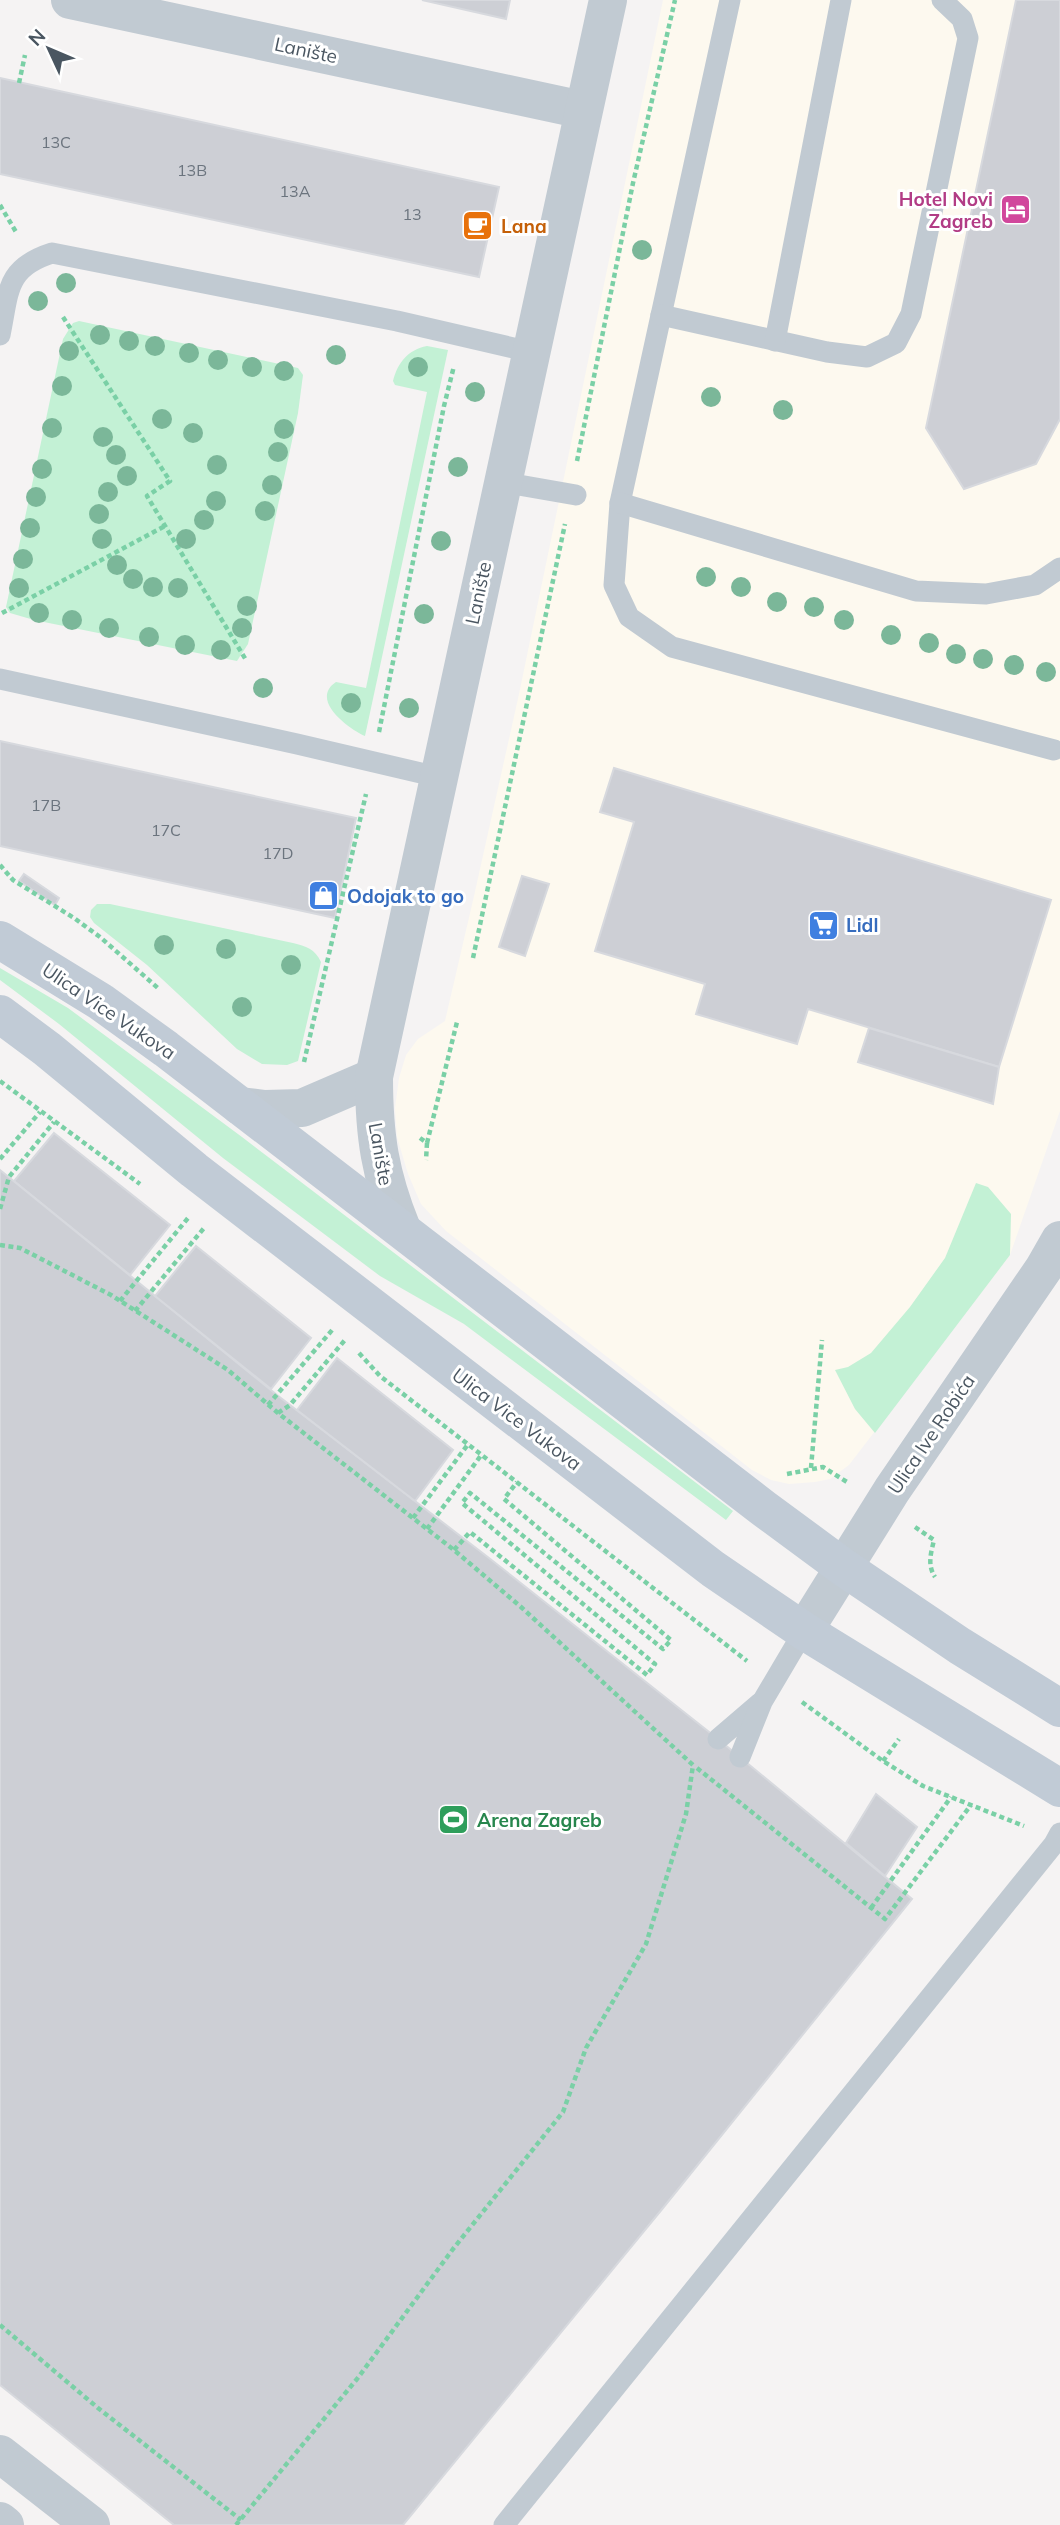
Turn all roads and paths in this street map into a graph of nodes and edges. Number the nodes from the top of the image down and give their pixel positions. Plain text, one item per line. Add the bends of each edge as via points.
1 (70, 0) edge
2 (608, 0) edge
3 (675, 0) edge
4 (730, 0) edge
5 (841, 0) edge
6 (942, 0) edge
7 (25, 55) dead end
8 (19, 83) dead end
9 (583, 110) junction
10 (0, 205) edge
11 (20, 239) dead end
12 (662, 315) junction
13 (63, 317) dead end
14 (0, 335) edge
15 (775, 341) junction
16 (531, 352) junction
17 (454, 366) dead end
18 (574, 473) dead end
19 (502, 482) junction
20 (576, 495) dead end
21 (620, 503) junction
22 (566, 517) dead end
23 (165, 526) junction
24 (1060, 568) edge
25 (2, 613) dead end
26 (246, 660) dead end
27 (0, 679) edge
28 (378, 739) dead end
29 (1054, 750) dead end
30 (438, 777) junction
31 (367, 789) dead end
32 (0, 865) edge
33 (100, 937) dead end
34 (0, 940) edge
35 (473, 958) dead end
36 (0, 1013) edge
37 (457, 1022) dead end
38 (302, 1073) dead end
39 (374, 1077) junction
40 (0, 1080) edge
41 (240, 1106) junction
42 (40, 1112) junction
43 (54, 1122) junction
44 (427, 1143) dead end
45 (0, 1159) edge
46 (142, 1186) dead end
47 (0, 1209) edge
48 (192, 1213) dead end
49 (200, 1219) dead end
50 (402, 1230) junction
51 (1060, 1240) edge
52 (0, 1245) edge
53 (120, 1301) junction
54 (135, 1311) junction
55 (346, 1339) junction
56 (822, 1340) dead end
57 (268, 1405) junction
58 (278, 1413) junction
59 (469, 1443) junction
60 (482, 1454) junction
61 (811, 1468) dead end
62 (517, 1482) junction
63 (413, 1518) junction
64 (427, 1529) junction
65 (454, 1550) junction
66 (843, 1567) junction
67 (804, 1631) junction
68 (745, 1660) dead end
69 (762, 1702) junction
70 (1060, 1708) edge
71 (816, 1712) dead end
72 (900, 1738) dead end
73 (718, 1739) dead end
74 (740, 1757) dead end
75 (883, 1761) junction
76 (693, 1765) junction
77 (1060, 1788) edge
78 (951, 1797) junction
79 (971, 1805) junction
80 (1019, 1823) dead end
81 (1060, 1833) edge
82 (871, 1908) junction
83 (0, 2325) edge
84 (0, 2454) edge
85 (241, 2520) junction
86 (0, 2521) edge
87 (5, 2525) edge
88 (92, 2525) edge
89 (236, 2525) edge
90 (504, 2525) edge

1 - 9 street, Lanište
2 - 9 street, Lanište
3 - 18 path
4 - 12 lane
5 - 15 lane
6 - 15 lane via 962,19 968,38 911,314 896,343 867,357
7 - 8 path
9 - 16 street, Lanište
10 - 11 path
12 - 15 lane
12 - 21 lane
13 - 23 path via 170,481 147,496
14 - 16 lane via 12,279 32,260 52,253
16 - 19 street, Lanište
17 - 28 path
19 - 20 lane
19 - 30 street, Lanište
21 - 24 lane via 916,592 986,594 1035,584
21 - 29 lane via 614,585 629,617 672,647
22 - 35 path
23 - 25 path
23 - 26 path
27 - 30 lane
30 - 39 street, Lanište
31 - 38 path
32 - 33 path via 13,880
34 - 41 street, Ulica Vice Vukova via 101,1002
36 - 67 street, Ulica Vice Vukova via 357,1296 713,1569
37 - 44 path
39 - 41 street via 302,1108
39 - 50 street, Lanište via 378,1158
40 - 42 path
41 - 50 street, Ulica Vice Vukova
42 - 43 path
42 - 45 path
43 - 46 path
43 - 47 path via 9,1177
48 - 53 path
49 - 54 path via 207,1225
50 - 66 street, Ulica Vice Vukova
51 - 66 street, Ulica Ive Robića
52 - 53 path via 20,1248
53 - 54 path
54 - 57 path via 228,1370
55 - 57 path via 333,1329
55 - 58 path
55 - 59 path via 380,1376
56 - 61 path
57 - 58 path
58 - 63 path
59 - 60 path
59 - 63 path
60 - 62 path
60 - 64 path
62 - 65 path via 504,1499 671,1640 663,1649 470,1493 461,1503 655,1664 647,1675 470,1532
62 - 68 path
63 - 64 path
64 - 65 path
65 - 76 path
66 - 67 street, Ulica Ive Robića
66 - 70 street, Ulica Vice Vukova
67 - 69 lane
67 - 77 street, Ulica Vice Vukova
69 - 73 lane
69 - 74 lane
71 - 75 path
72 - 75 path
75 - 78 path
76 - 82 path
76 - 85 path via 686,1814 646,1944 586,2048 563,2112 357,2379
78 - 79 path
78 - 82 path
79 - 80 path
79 - 82 path via 885,1919
81 - 90 lane
83 - 85 path
84 - 88 street
85 - 89 path
86 - 87 street

